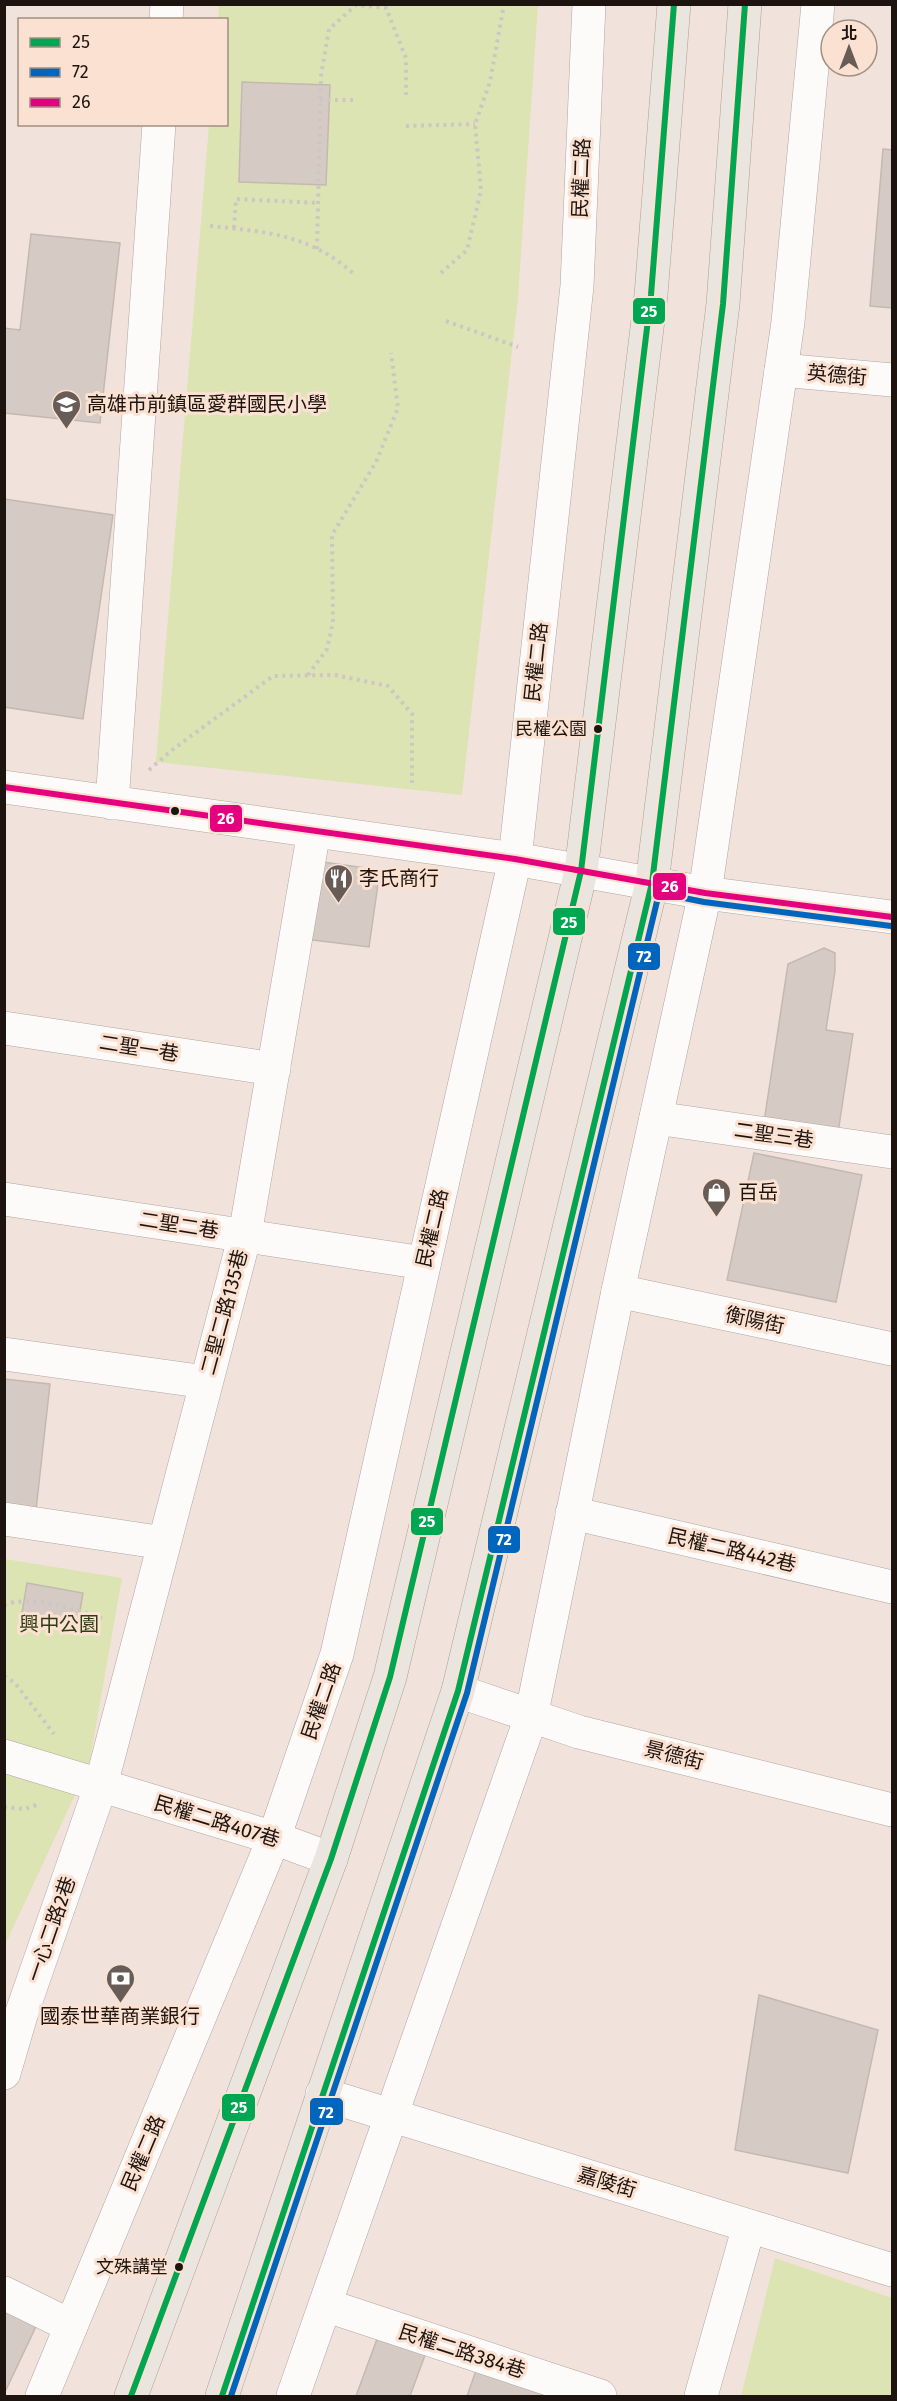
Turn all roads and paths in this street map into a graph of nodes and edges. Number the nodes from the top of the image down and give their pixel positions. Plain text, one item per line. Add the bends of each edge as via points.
1 (504, 4) edge
2 (589, 4) edge
3 (674, 4) edge
4 (745, 4) edge
5 (818, 4) edge
6 (355, 5) edge
7 (406, 95) dead end
8 (320, 100) junction
9 (353, 100) dead end
10 (475, 124) junction
11 (159, 126) edge
12 (406, 126) dead end
13 (319, 203) junction
14 (210, 226) dead end
15 (234, 228) junction
16 (317, 249) junction
17 (441, 273) dead end
18 (354, 274) dead end
19 (446, 321) dead end
20 (518, 347) dead end
21 (391, 353) dead end
22 (781, 370) junction
23 (892, 380) edge
24 (307, 675) junction
25 (172, 750) dead end
26 (412, 783) dead end
27 (4, 787) edge
28 (112, 803) junction
29 (314, 831) junction
30 (515, 859) junction
31 (581, 871) junction
32 (652, 884) junction
33 (705, 893) junction
34 (892, 916) edge
35 (4, 1028) edge
36 (274, 1069) junction
37 (656, 1118) junction
38 (892, 1152) edge
39 (4, 1198) edge
40 (244, 1235) junction
41 (424, 1263) junction
42 (618, 1291) junction
43 (892, 1349) edge
44 (4, 1354) edge
45 (206, 1382) junction
46 (572, 1513) junction
47 (4, 1520) edge
48 (164, 1543) junction
49 (892, 1587) edge
50 (4, 1605) edge
51 (106, 1620) dead end
52 (4, 1676) edge
53 (458, 1690) junction
54 (531, 1717) junction
55 (57, 1738) dead end
56 (4, 1756) edge
57 (101, 1785) junction
58 (892, 1810) edge
59 (274, 1838) junction
60 (331, 1859) junction
61 (13, 2011) edge
62 (4, 2073) edge
63 (322, 2094) junction
64 (391, 2115) junction
65 (749, 2226) junction
66 (892, 2270) edge
67 (4, 2293) edge
68 (325, 2305) junction
69 (72, 2326) junction
70 (42, 2397) edge
71 (131, 2397) edge
72 (222, 2397) edge
73 (292, 2397) edge
74 (600, 2397) edge
75 (701, 2397) edge

1 - 10 path via 490,82
2 - 30 street, 民權二路 via 577,286
3 - 31 main road via 651,295
4 - 32 main road via 723,304
5 - 22 street
6 - 7 path via 386,8 406,58
6 - 8 path via 329,29
8 - 9 path
8 - 13 path
10 - 12 path
10 - 17 path via 481,190 467,250
11 - 28 street
13 - 15 path via 236,199
13 - 16 path
14 - 15 path
15 - 16 path via 278,233
16 - 18 path via 333,255
19 - 20 path
21 - 24 path via 398,408 376,462 332,535 333,622 327,649
22 - 23 street, 英德街
22 - 33 street
24 - 25 path via 273,676
24 - 26 path via 335,675 388,686 412,714
27 - 28 street
28 - 29 street
29 - 30 street
29 - 36 street, 二聖二路135巷
30 - 31 street
30 - 41 street, 民權二路
31 - 32 street
31 - 60 main road via 390,1677
32 - 33 street
32 - 53 main road
33 - 34 street
33 - 37 street
35 - 36 street, 二聖一巷
36 - 40 street, 二聖二路135巷
37 - 38 street, 二聖三巷
37 - 42 street
39 - 40 street, 二聖二巷
40 - 41 street, 二聖二巷
40 - 45 street, 二聖二路135巷
41 - 59 street, 民權二路 via 337,1654
42 - 43 street, 衡陽街
42 - 46 street
44 - 45 street
45 - 48 street, 二聖二路135巷
46 - 49 street, 民權二路442巷
46 - 54 street
47 - 48 street
48 - 57 street, 二聖二路135巷
50 - 51 path via 23,1601 80,1609
52 - 55 path via 15,1683
53 - 54 street, 景德街
53 - 63 main road
54 - 58 street, 景德街
54 - 64 street
56 - 57 street, 民權二路407巷
57 - 59 street, 民權二路407巷
57 - 61 street, 一心二路2巷
59 - 60 street, 民權二路407巷
59 - 69 street, 民權二路
60 - 71 main road
61 - 62 street, 一心二路2巷
63 - 64 street, 嘉陵街
63 - 72 main road
64 - 65 street, 嘉陵街
64 - 68 street
65 - 66 street, 嘉陵街
65 - 75 street
67 - 69 street
68 - 73 street
68 - 74 street, 民權二路384巷
69 - 70 street, 民權二路

